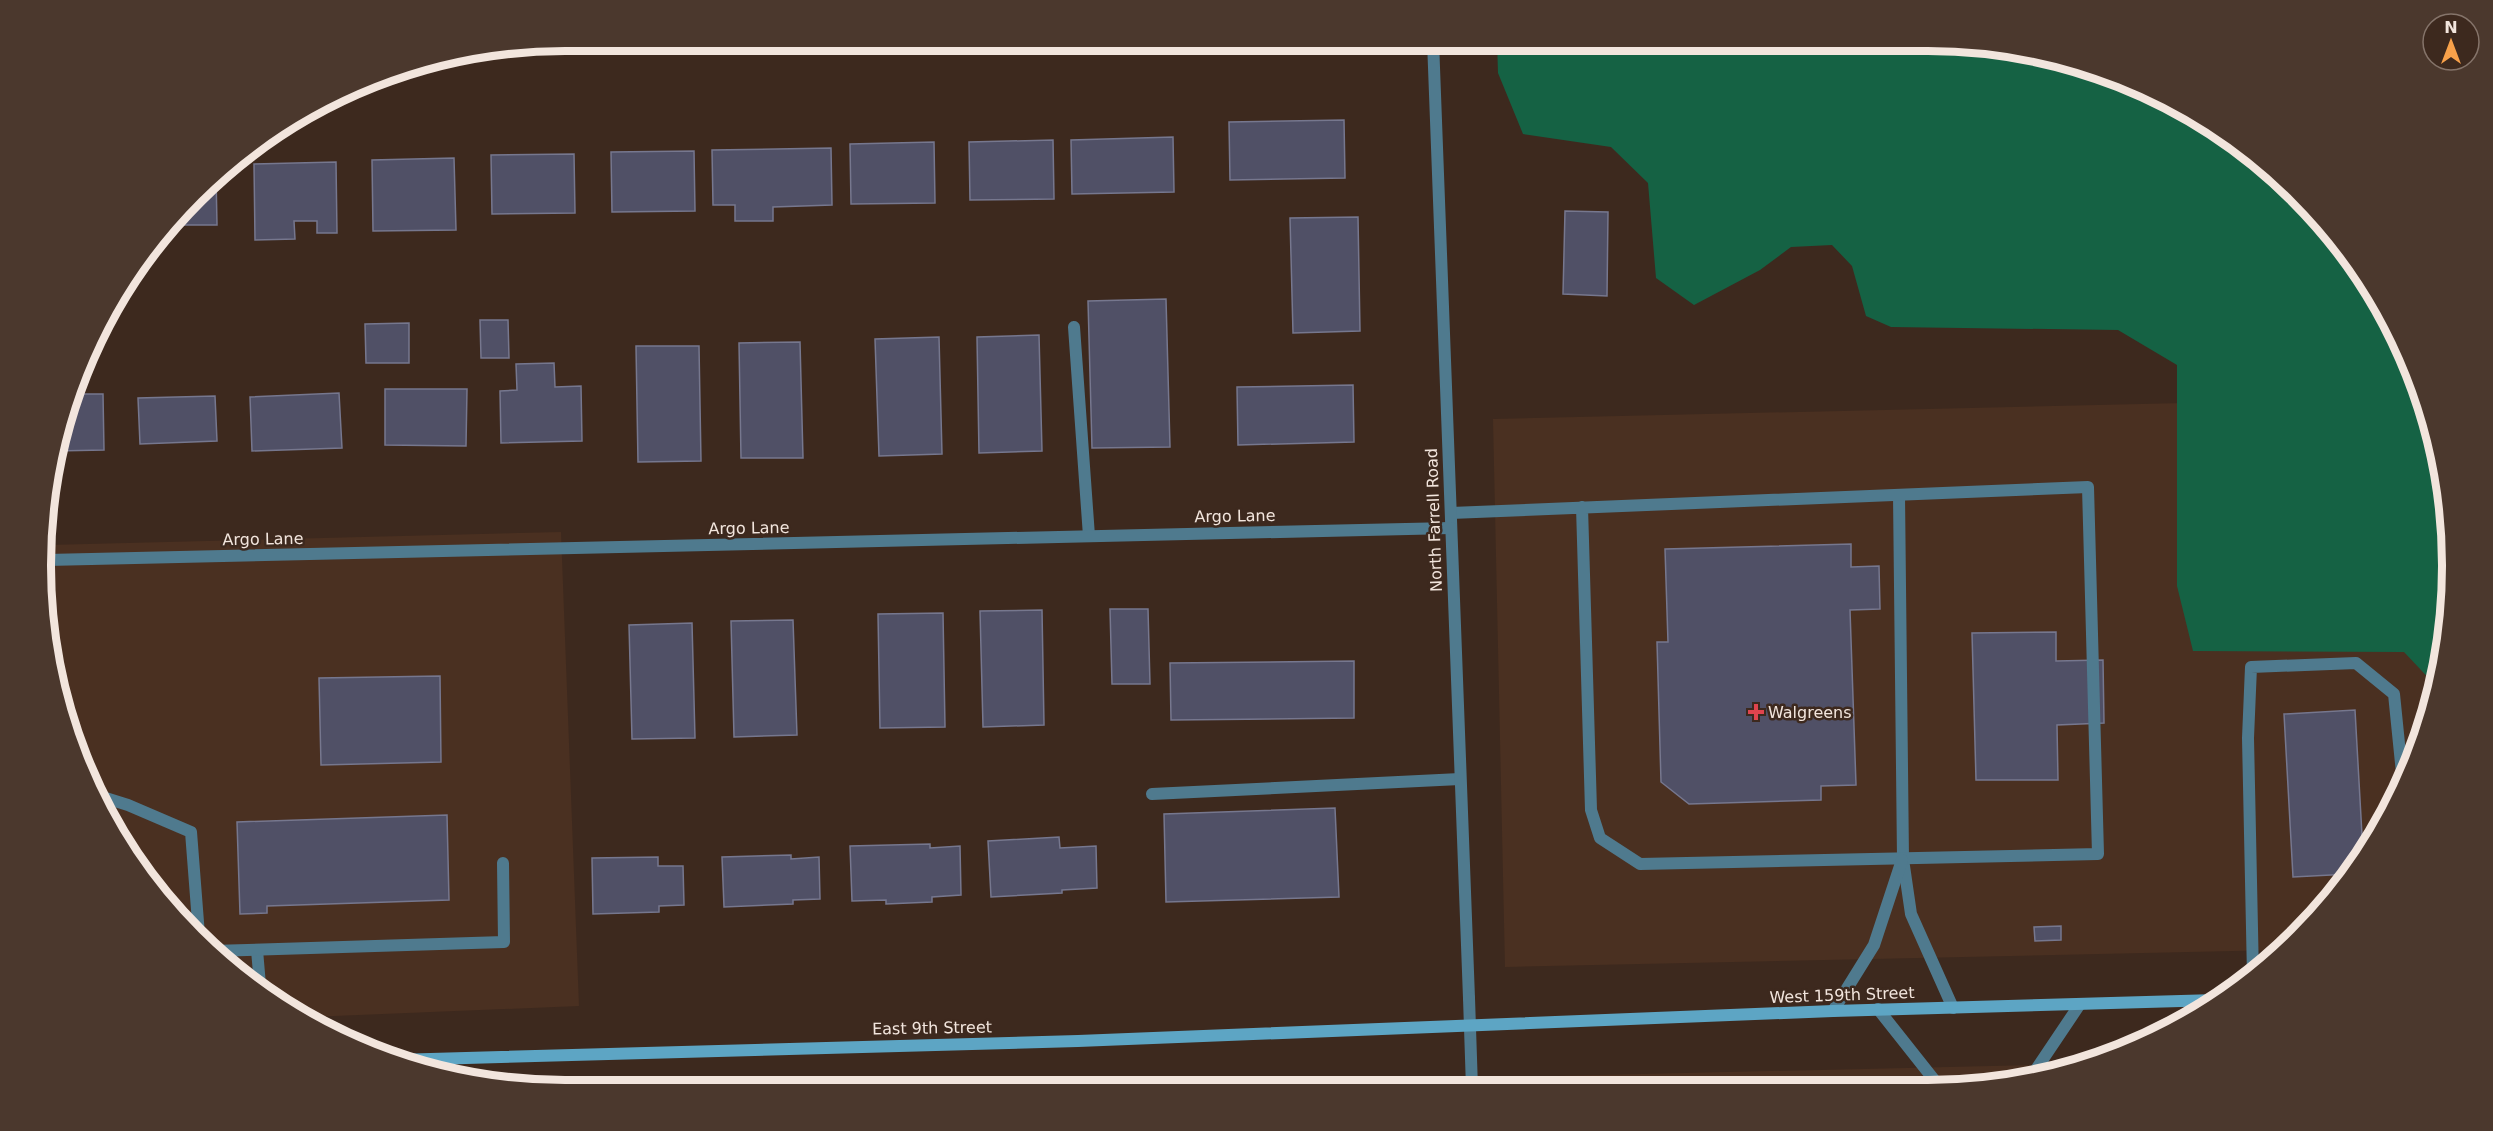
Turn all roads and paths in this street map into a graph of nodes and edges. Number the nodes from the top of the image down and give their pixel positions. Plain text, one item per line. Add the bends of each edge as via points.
1 (1433, 51) edge
2 (1074, 327) dead end
3 (1899, 495) junction
4 (1582, 507) junction
5 (1451, 513) junction
6 (1451, 528) junction
7 (1089, 536) junction
8 (51, 560) edge
9 (2401, 766) edge
10 (1460, 779) junction
11 (1152, 794) dead end
12 (107, 798) edge
13 (1903, 859) junction
14 (502, 863) dead end
15 (198, 925) edge
16 (257, 950) junction
17 (225, 951) edge
18 (2253, 964) edge
19 (259, 979) edge
20 (2201, 1000) edge
21 (2080, 1004) junction
22 (1953, 1008) junction
23 (1878, 1010) junction
24 (1833, 1011) junction
25 (1469, 1026) junction
26 (422, 1059) edge
27 (2037, 1068) edge
28 (1472, 1080) edge
29 (1934, 1080) edge

1 - 5 street, North Farrell Road
2 - 7 street
3 - 4 street
3 - 13 street
3 - 13 street via 2088,487 2098,854
4 - 5 street
4 - 13 street via 1592,810 1600,838 1640,864
5 - 6 street, North Farrell Road
6 - 7 street, Argo Lane
6 - 10 street, North Farrell Road
7 - 8 street, Argo Lane
9 - 18 street via 2394,694 2356,663 2251,667 2248,738
10 - 11 street
10 - 25 street, North Farrell Road
12 - 15 street via 191,832
13 - 22 street via 1911,914
13 - 24 street via 1874,945
14 - 16 street via 504,942
16 - 17 street
16 - 19 street
20 - 21 main road, West 159th Street
21 - 22 main road, West 159th Street
21 - 27 street
22 - 23 main road, West 159th Street
23 - 24 main road, West 159th Street
23 - 29 street
24 - 25 main road, West 159th Street
25 - 26 main road, East 9th Street
25 - 28 street, North Farrell Road

